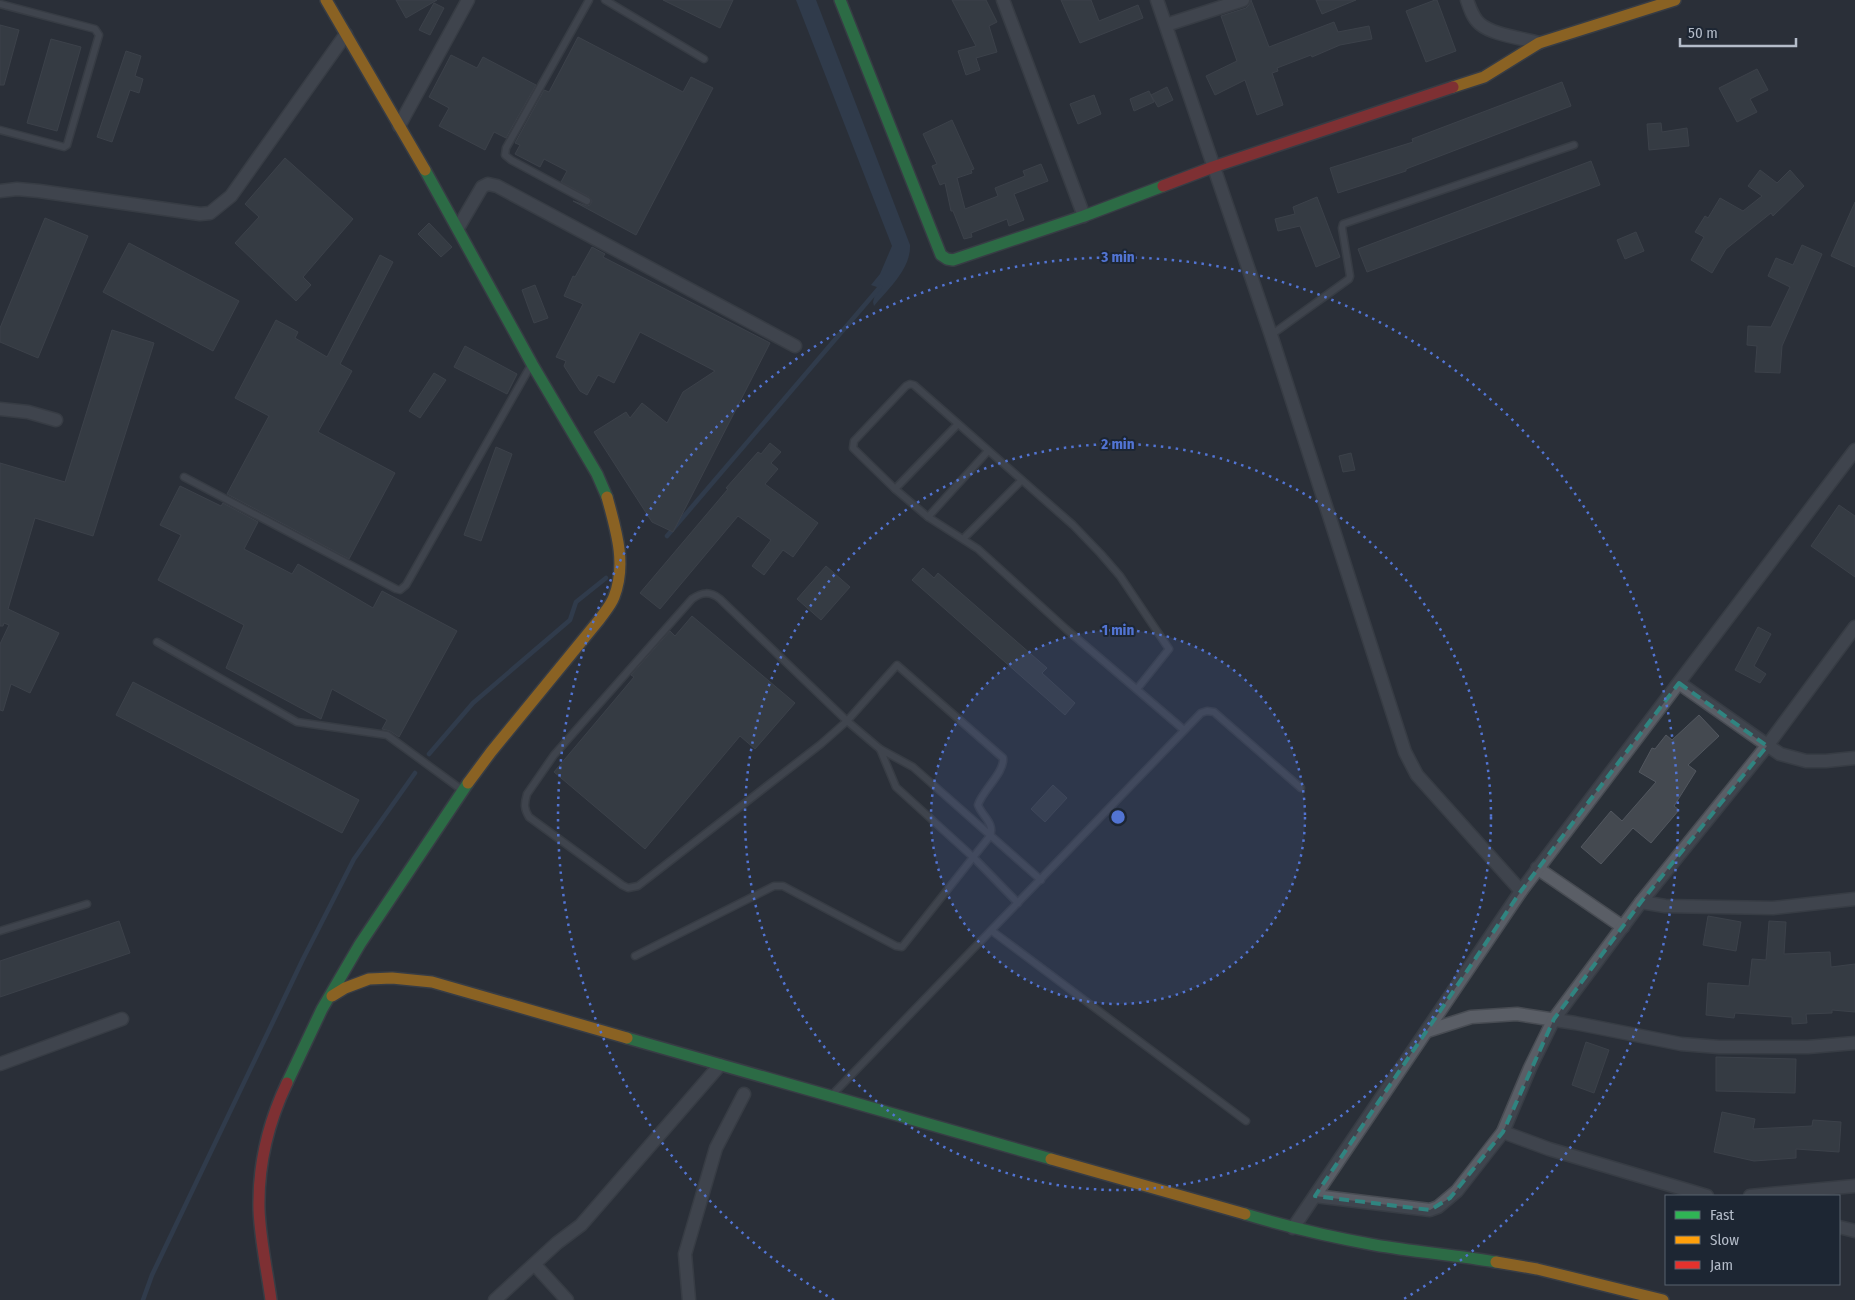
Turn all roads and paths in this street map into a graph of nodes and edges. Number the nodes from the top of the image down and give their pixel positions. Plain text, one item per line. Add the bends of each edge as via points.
1 (326, 0) edge
2 (468, 0) edge
3 (589, 0) edge
4 (605, 0) edge
5 (840, 0) edge
6 (1003, 0) edge
7 (1157, 0) edge
8 (1243, 0) edge
9 (1467, 0) edge
10 (1675, 0) edge
11 (0, 4) edge
12 (1166, 25) junction
13 (346, 34) junction
14 (1540, 43) junction
15 (704, 59) dead end
16 (399, 126) junction
17 (0, 130) edge
18 (1574, 145) dead end
19 (1213, 167) junction
20 (0, 191) edge
21 (587, 201) dead end
22 (1084, 216) junction
23 (458, 228) junction
24 (1271, 335) junction
25 (795, 346) dead end
26 (532, 364) junction
27 (0, 409) edge
28 (56, 420) dead end
29 (958, 424) junction
30 (1855, 450) edge
31 (988, 451) junction
32 (184, 477) dead end
33 (1021, 481) junction
34 (895, 489) junction
35 (928, 517) junction
36 (964, 538) junction
37 (1855, 627) edge
38 (157, 642) dead end
39 (1679, 683) junction
40 (1137, 689) junction
41 (847, 721) junction
42 (1184, 730) junction
43 (1767, 746) junction
44 (880, 749) junction
45 (1855, 758) edge
46 (1301, 788) dead end
47 (463, 790) junction
48 (990, 836) junction
49 (974, 858) junction
50 (1537, 868) junction
51 (1041, 880) junction
52 (1520, 891) junction
53 (1855, 899) edge
54 (1641, 902) junction
55 (1018, 903) junction
56 (87, 904) dead end
57 (1623, 927) junction
58 (0, 931) edge
59 (992, 931) junction
60 (635, 956) dead end
61 (329, 998) junction
62 (122, 1019) dead end
63 (1554, 1019) junction
64 (1427, 1031) junction
65 (1855, 1043) edge
66 (0, 1064) edge
67 (720, 1064) junction
68 (744, 1094) dead end
69 (831, 1096) junction
70 (1246, 1121) dead end
71 (1504, 1132) junction
72 (1855, 1186) edge
73 (1705, 1195) edge
74 (1760, 1195) edge
75 (1315, 1196) junction
76 (1840, 1227) edge
77 (1293, 1228) junction
78 (1855, 1231) edge
79 (535, 1265) junction
80 (271, 1300) edge
81 (495, 1300) edge
82 (567, 1300) edge
83 (689, 1300) edge
84 (1663, 1300) edge

1 - 13 street
2 - 16 street
3 - 21 lane via 506,148 506,155 511,160
4 - 15 lane
5 - 22 street via 941,255 953,260
6 - 22 street
7 - 12 street
8 - 12 street
9 - 14 street via 1479,23 1489,30
10 - 14 street
11 - 17 lane via 95,29 99,35 67,145 64,147
12 - 19 street
13 - 16 street
13 - 20 street via 231,196 210,213 17,189
14 - 19 street via 1484,77
16 - 23 street
18 - 24 lane via 1343,224 1349,279
19 - 22 street
19 - 24 street
23 - 25 street via 482,187 488,184 497,186
23 - 26 street
24 - 52 street via 1405,752 1417,775
26 - 32 lane via 406,585 400,590
26 - 47 street via 606,493 619,540 618,579 614,598 599,620
27 - 28 street
29 - 31 lane
29 - 34 lane
29 - 34 lane via 914,386 906,386 852,445
30 - 39 street
31 - 33 lane
31 - 35 lane
33 - 36 lane
33 - 40 lane via 1073,525 1100,553 1168,644 1170,649
34 - 35 lane
35 - 36 lane
36 - 40 lane
37 - 43 street
38 - 47 lane via 297,722 387,735
39 - 43 street
39 - 50 street
40 - 42 lane
41 - 41 lane via 638,886 628,888 622,885 529,818 525,811 527,794 554,755 692,599 705,593 720,599
41 - 44 lane
41 - 48 lane via 895,665 899,665 1003,758 1003,766 978,805 991,825
42 - 46 lane via 1202,713 1214,712
42 - 51 lane
43 - 45 street via 1780,754 1806,760
43 - 54 street
44 - 48 lane via 913,767
44 - 49 lane via 896,787
47 - 61 street via 360,944
48 - 49 lane
48 - 51 lane
49 - 55 lane
49 - 60 lane via 902,947 783,886 774,886
50 - 52 street
50 - 57 street
51 - 55 lane
52 - 64 street
53 - 54 street via 1773,908 1665,906
54 - 57 street
55 - 59 lane
56 - 58 lane
57 - 63 street
59 - 69 lane
59 - 70 lane
61 - 67 street via 348,985 366,979 389,977 432,982
61 - 80 street via 283,1092 264,1149 259,1210
62 - 66 street
63 - 64 street via 1493,1014 1471,1017
63 - 65 street via 1681,1044 1808,1047
63 - 71 street
64 - 75 street
67 - 69 street
67 - 79 street via 581,1225
68 - 83 street via 716,1148 685,1254
69 - 77 street
71 - 73 street via 1549,1149
71 - 75 street via 1457,1191 1430,1210
72 - 74 street
75 - 77 street
76 - 78 street
77 - 84 street via 1376,1245 1537,1269
79 - 81 street
79 - 82 street

